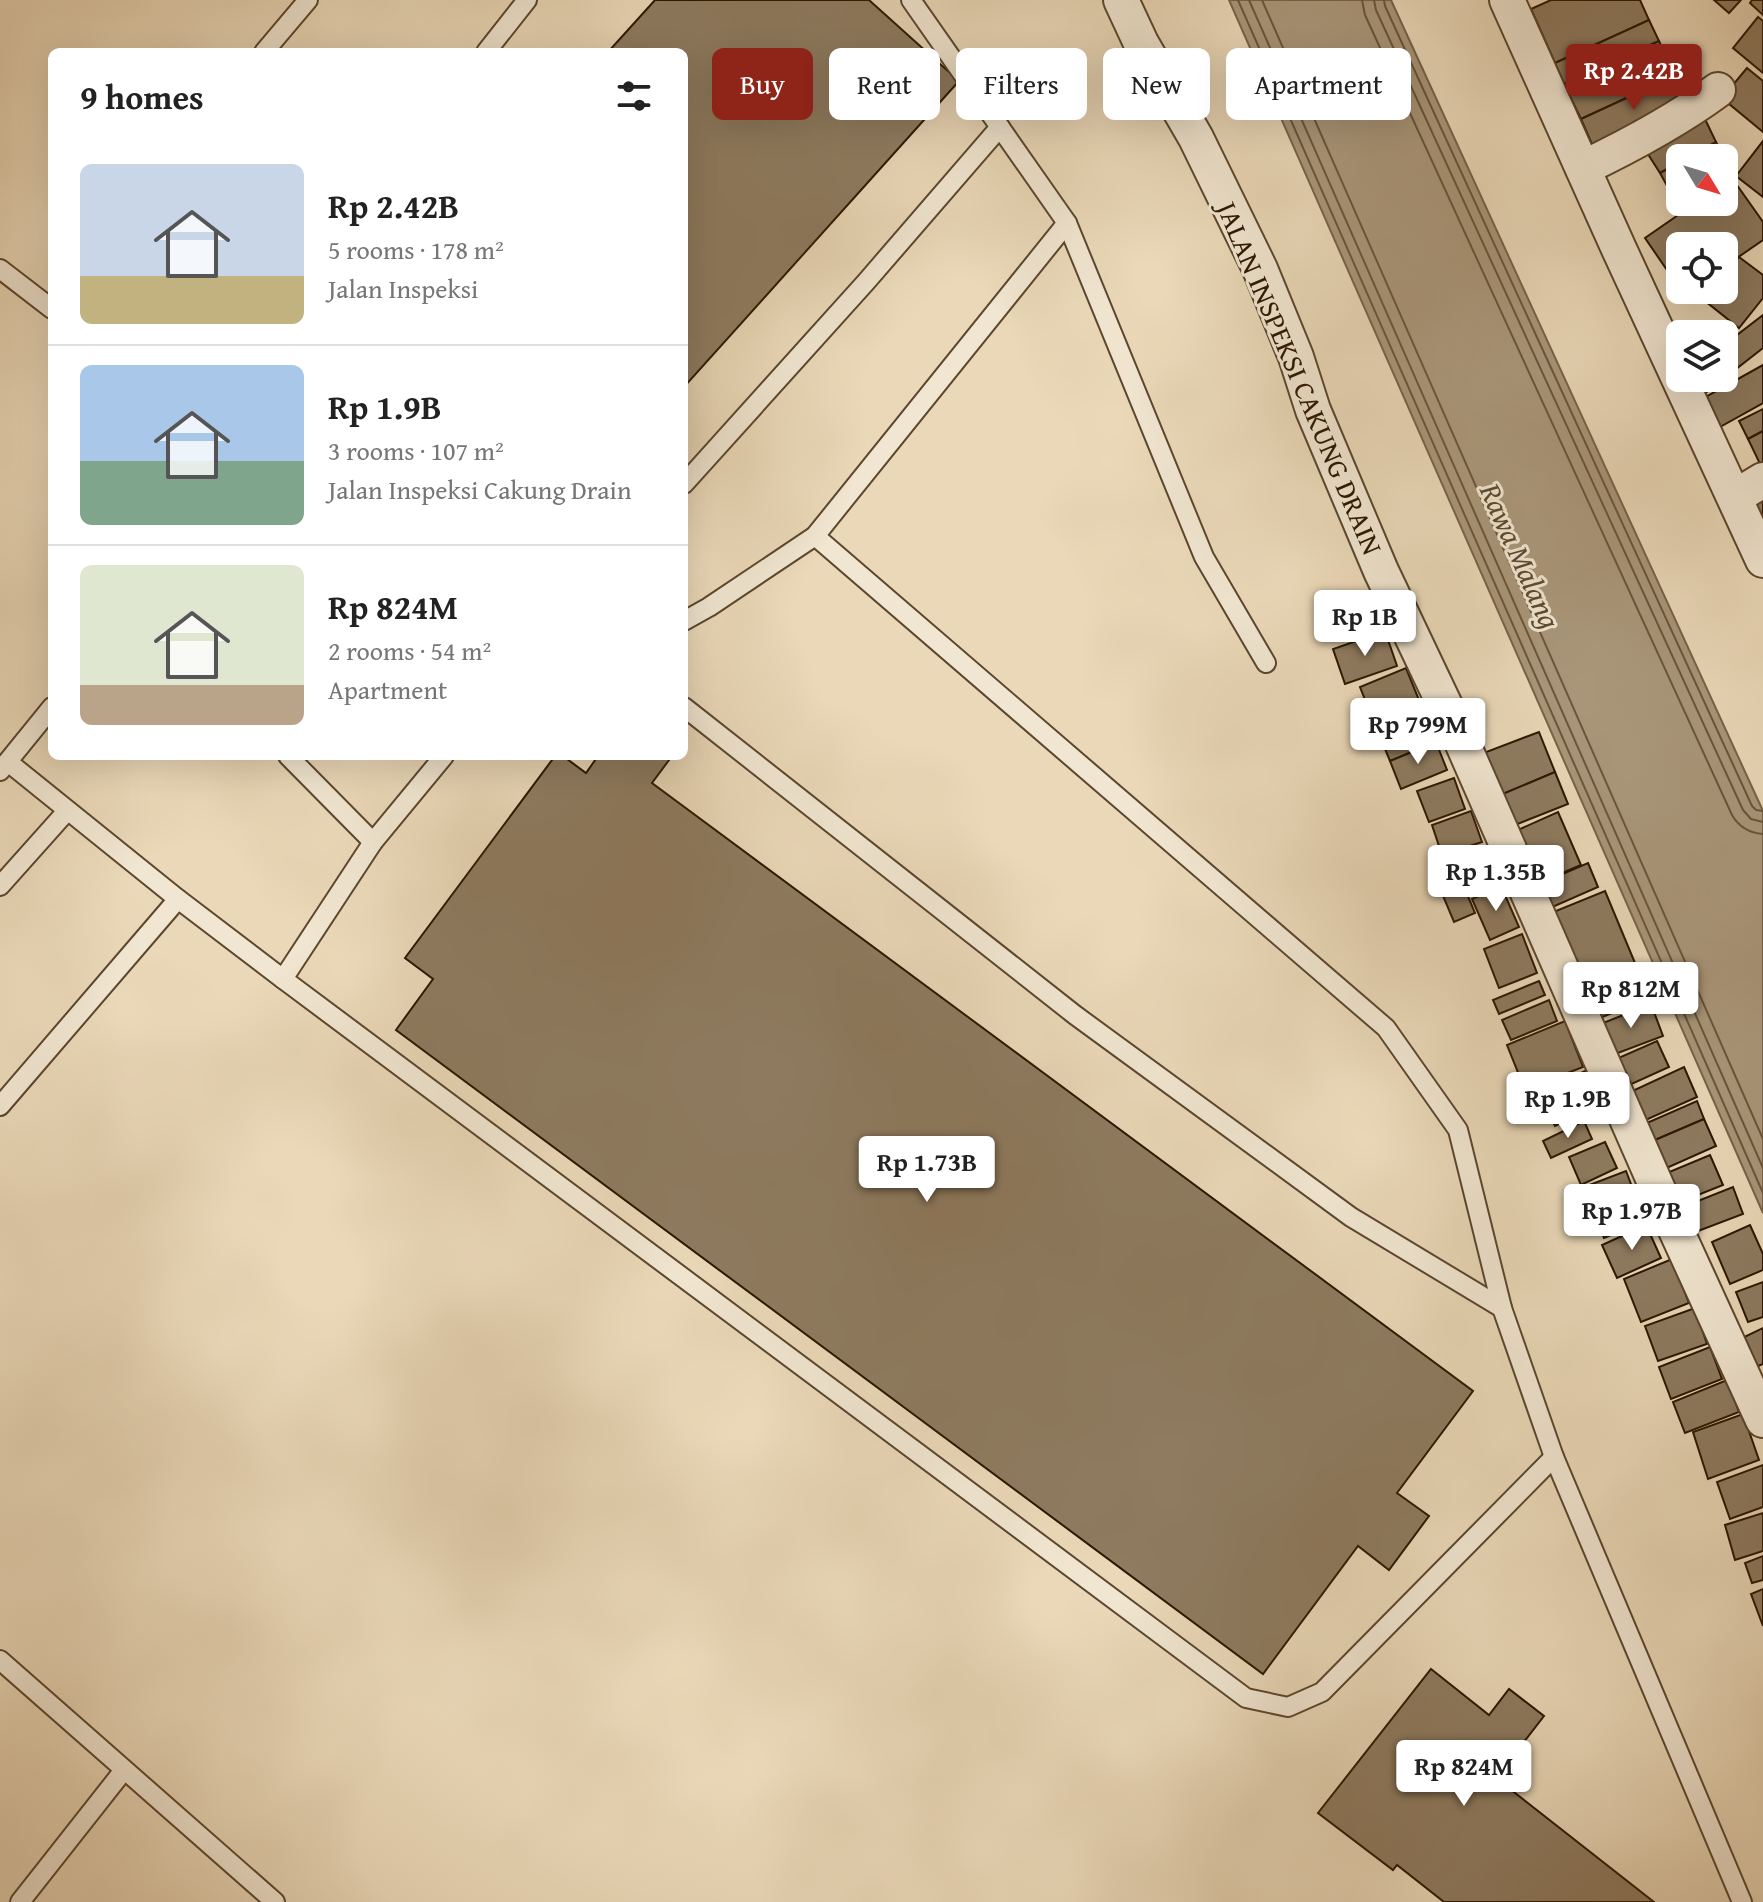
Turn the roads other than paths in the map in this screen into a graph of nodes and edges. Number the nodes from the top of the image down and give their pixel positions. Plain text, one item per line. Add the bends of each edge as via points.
1 (308, 0) edge
2 (527, 0) edge
3 (911, 0) edge
4 (1121, 0) edge
5 (1507, 0) edge
6 (267, 48) edge
7 (489, 48) edge
8 (1718, 90) dead end
9 (1000, 127) junction
10 (1583, 168) junction
11 (1067, 223) junction
12 (0, 269) edge
13 (48, 305) edge
14 (688, 480) edge
15 (1749, 488) edge
16 (815, 536) junction
17 (1763, 560) edge
18 (688, 619) edge
19 (1266, 663) dead end
20 (688, 710) edge
21 (48, 712) edge
22 (292, 760) edge
23 (441, 760) edge
24 (4, 766) edge
25 (67, 811) junction
26 (373, 842) junction
27 (0, 886) edge
28 (178, 899) junction
29 (283, 979) junction
30 (0, 1106) edge
31 (1502, 1308) junction
32 (1763, 1420) edge
33 (1554, 1457) junction
34 (0, 1660) edge
35 (124, 1770) junction
36 (20, 1902) edge
37 (275, 1902) edge
38 (1742, 1902) edge

1 - 6 lane
2 - 7 lane
3 - 9 lane
4 - 32 street, JALAN INSPEKSI CAKUNG DRAIN via 1260,269 1381,571
5 - 10 street
8 - 10 street via 1657,131
9 - 11 lane
9 - 14 lane
10 - 15 street
11 - 16 lane
11 - 19 lane via 1204,557
12 - 13 lane
15 - 17 street
16 - 18 lane
16 - 31 lane via 1386,1028 1458,1130
20 - 31 lane via 1087,1024 1351,1217
21 - 24 lane
22 - 26 lane
23 - 26 lane
24 - 25 lane
25 - 27 lane
25 - 28 lane
26 - 29 lane
28 - 29 lane
28 - 30 lane
29 - 33 lane via 1246,1698 1288,1707 1322,1692
31 - 33 lane
33 - 38 lane
34 - 35 lane
35 - 36 lane
35 - 37 lane

